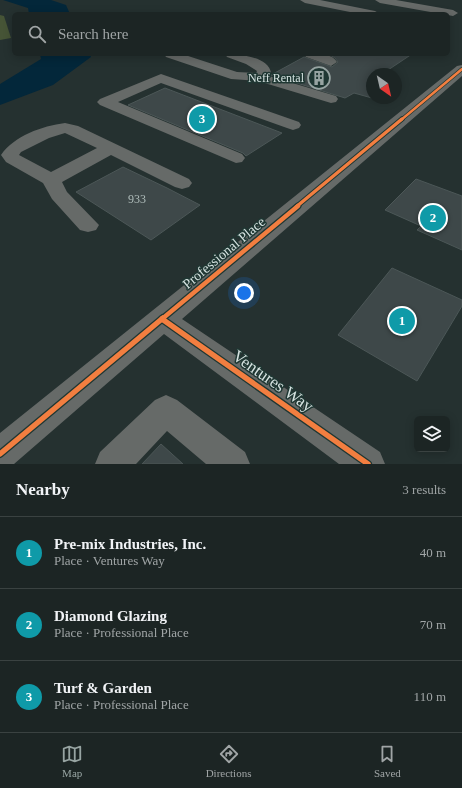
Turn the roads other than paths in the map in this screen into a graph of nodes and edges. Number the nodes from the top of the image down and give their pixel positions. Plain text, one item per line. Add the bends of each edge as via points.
1 (305, 0) edge
2 (381, 0) edge
3 (361, 11) junction
4 (366, 12) edge
5 (454, 12) dead end
6 (176, 56) edge
7 (237, 56) edge
8 (315, 56) edge
9 (331, 62) dead end
10 (462, 69) edge
11 (260, 77) junction
12 (331, 99) dead end
13 (293, 125) dead end
14 (111, 148) junction
15 (236, 158) dead end
16 (51, 180) junction
17 (182, 183) dead end
18 (88, 225) dead end
19 (162, 318) junction
20 (0, 454) edge
21 (112, 464) edge
22 (232, 464) edge
23 (368, 464) edge

1 - 3 street
2 - 3 street
2 - 5 street
3 - 4 street
6 - 11 street via 236,76
7 - 11 street via 251,61 264,70
8 - 9 street
10 - 19 street, Professional Place
11 - 12 street
13 - 15 street via 161,78 105,102
14 - 16 street
14 - 16 street via 66,127 51,131 11,151 12,158
14 - 17 street
16 - 18 street via 59,195
19 - 20 street, Professional Place
19 - 23 street, Ventures Way
21 - 22 street via 166,410

